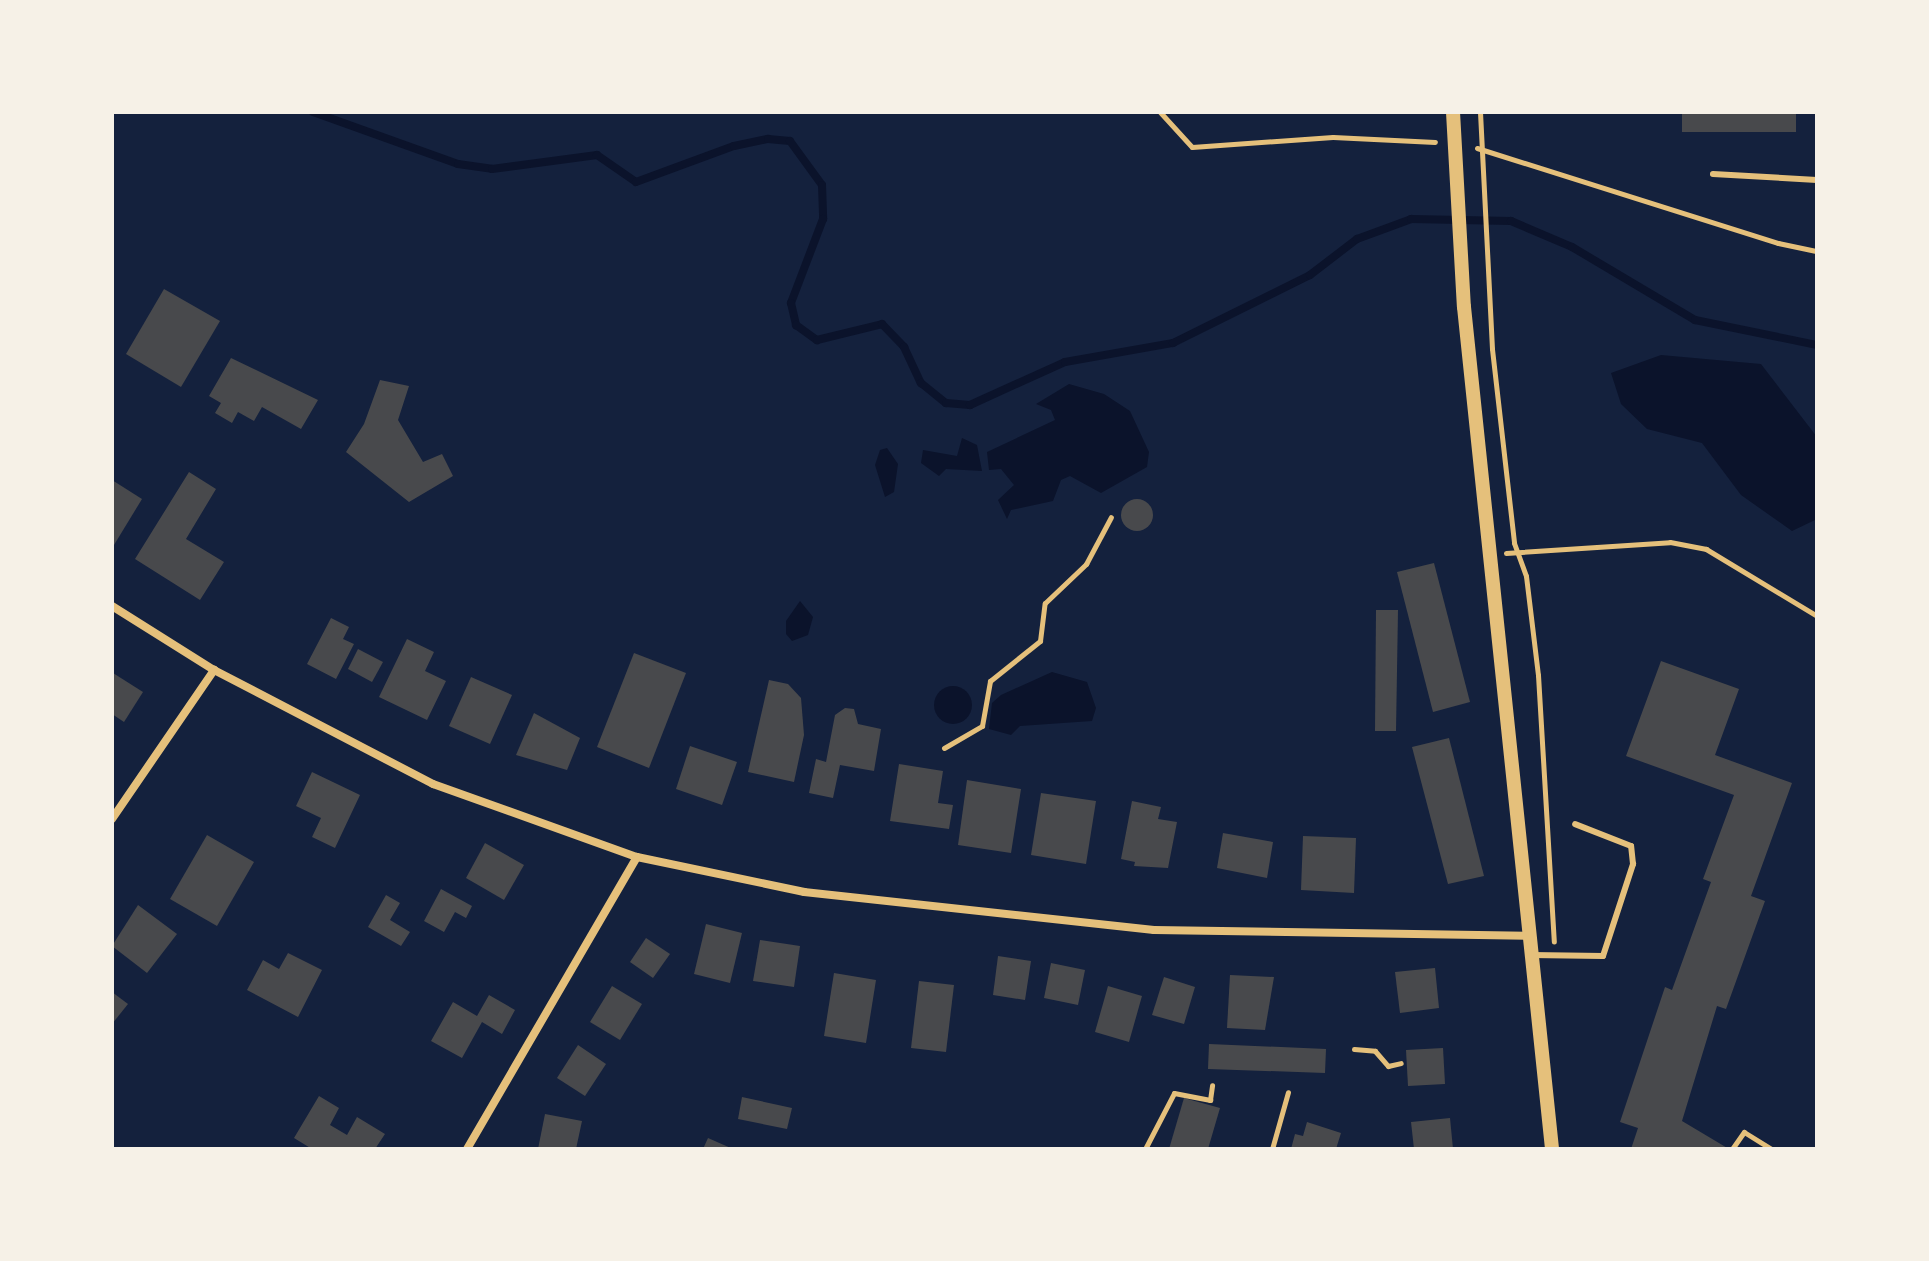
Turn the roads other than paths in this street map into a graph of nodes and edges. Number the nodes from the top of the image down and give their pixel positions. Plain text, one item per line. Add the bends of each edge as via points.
1 (1453, 112) edge
2 (1713, 174) dead end
3 (1817, 180) edge
4 (112, 606) edge
5 (214, 670) junction
6 (112, 819) edge
7 (1575, 824) dead end
8 (637, 857) junction
9 (1529, 936) junction
10 (1531, 955) junction
11 (467, 1149) edge
12 (1552, 1149) edge

1 - 9 street via 1464,307
2 - 3 lane
4 - 5 street
5 - 6 street
5 - 8 street via 433,784
7 - 10 lane via 1631,846 1633,864 1603,956
8 - 9 street via 804,892 1154,930
8 - 11 street
9 - 10 street
10 - 12 street

